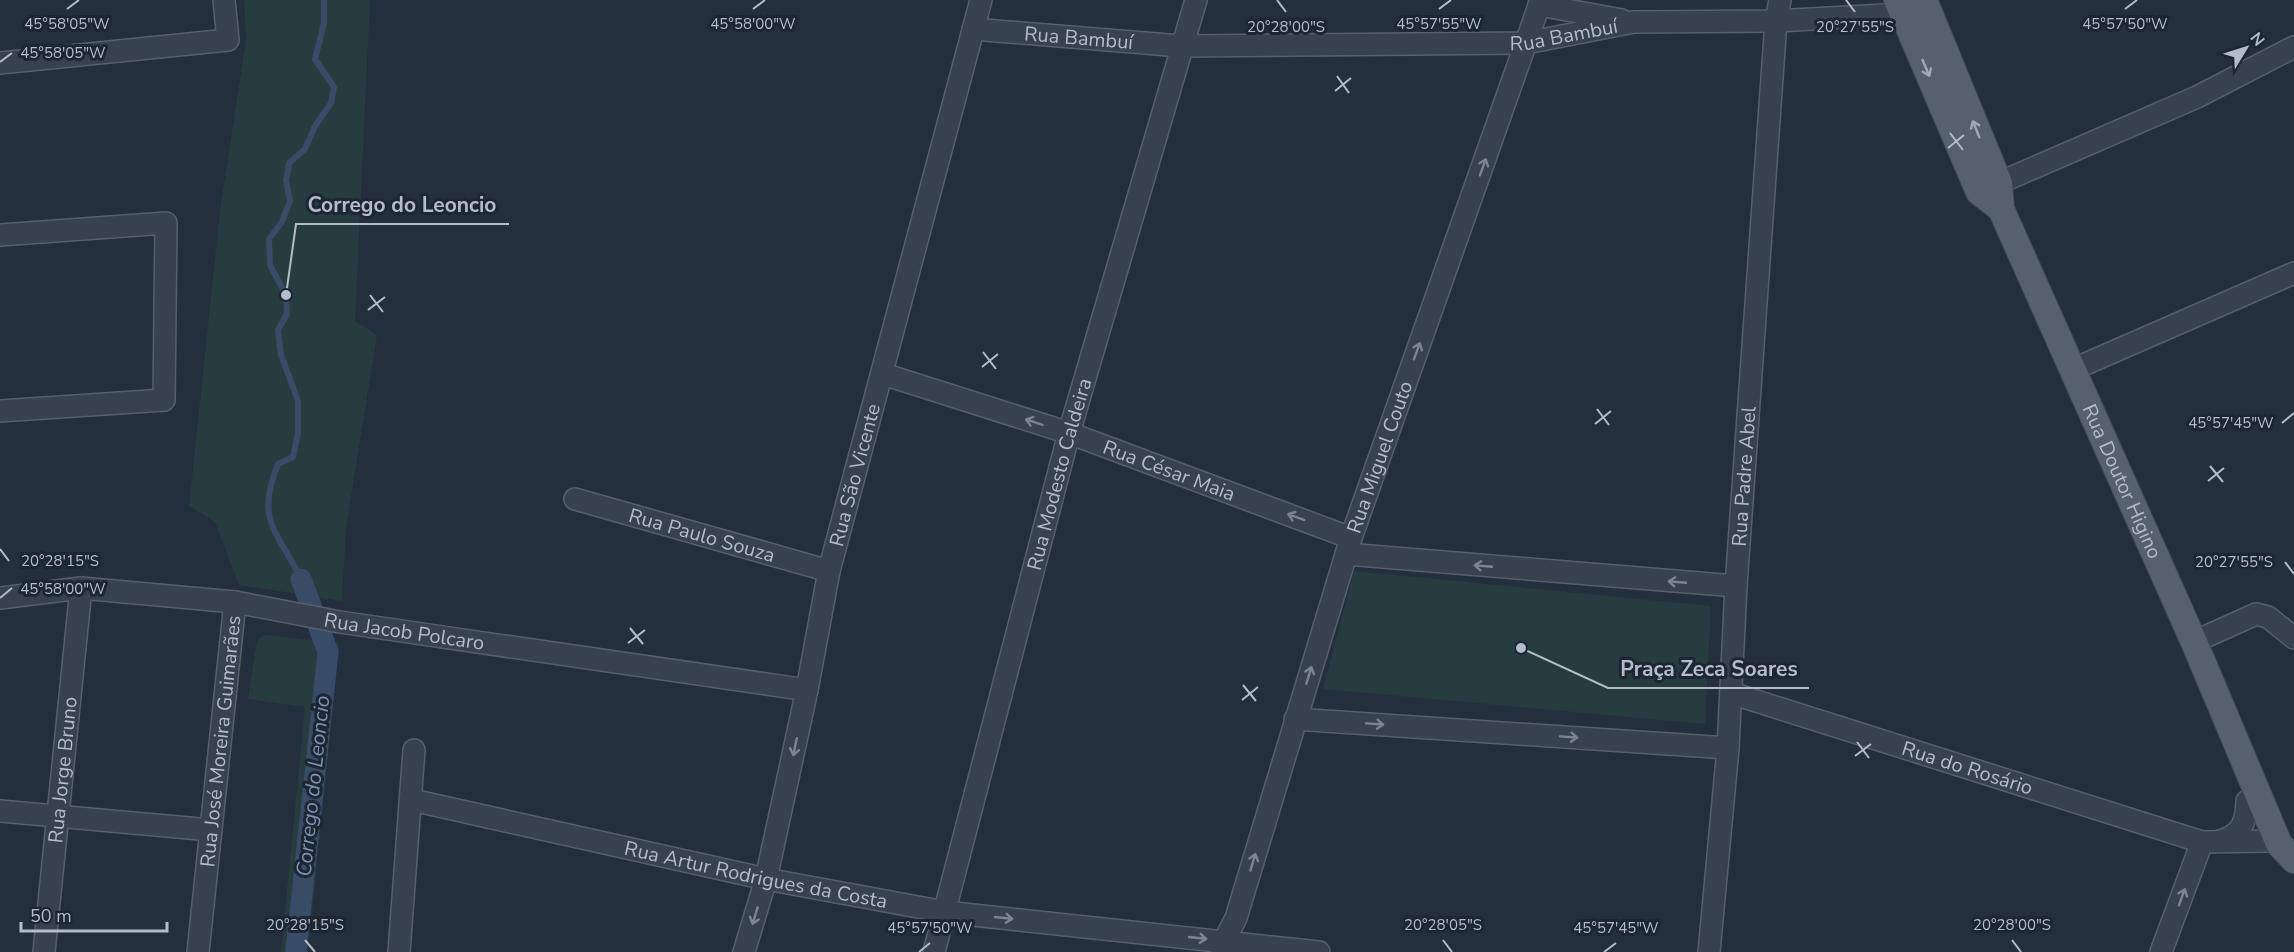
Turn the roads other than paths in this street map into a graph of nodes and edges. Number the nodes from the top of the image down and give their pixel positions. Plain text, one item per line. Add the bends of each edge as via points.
1 (224, 0) edge
2 (981, 0) edge
3 (1196, 0) edge
4 (1780, 0) edge
5 (1924, 0) edge
6 (1540, 2) edge
7 (1901, 5) edge
8 (1776, 21) junction
9 (1634, 22) junction
10 (973, 29) junction
11 (1526, 43) junction
12 (1181, 46) junction
13 (2294, 47) edge
14 (0, 63) edge
15 (1989, 187) junction
16 (0, 235) edge
17 (2294, 273) edge
18 (2074, 369) junction
19 (883, 374) junction
20 (0, 411) edge
21 (1069, 433) junction
22 (575, 499) dead end
23 (1348, 546) junction
24 (830, 571) junction
25 (1736, 586) junction
26 (81, 588) junction
27 (0, 598) edge
28 (236, 602) junction
29 (2294, 638) edge
30 (2193, 642) junction
31 (807, 690) junction
32 (1731, 693) junction
33 (1295, 719) junction
34 (1728, 748) junction
35 (414, 750) dead end
36 (2241, 754) junction
37 (412, 800) junction
38 (2247, 801) junction
39 (0, 811) edge
40 (59, 816) junction
41 (211, 830) junction
42 (2210, 842) junction
43 (2273, 849) edge
44 (2294, 868) edge
45 (766, 879) junction
46 (945, 912) junction
47 (1234, 948) edge
48 (45, 952) edge
49 (198, 952) edge
50 (399, 952) edge
51 (744, 952) edge
52 (934, 952) edge
53 (1319, 952) edge
54 (1709, 952) edge
55 (2161, 952) edge

1 - 14 street via 228,40
2 - 10 street, Rua São Vicente
3 - 12 street, Rua Modesto Caldeira
4 - 8 street, Rua Padre Abel
15 -> 5 main road, Rua Doutor Higino
6 - 9 street
6 - 11 street, Rua Miguel Couto
7 - 8 street, Rua Bambuí
7 -> 15 main road, Rua Doutor Higino
8 - 9 street, Rua Bambuí
8 - 25 street, Rua Padre Abel
9 - 11 street, Rua Bambuí
10 - 12 street, Rua Bambuí
10 - 19 street, Rua São Vicente
11 - 12 street, Rua Bambuí
23 -> 11 street, Rua Miguel Couto
12 - 21 street, Rua Modesto Caldeira
13 - 15 street via 2198,97
15 - 18 main road, Rua Doutor Higino
16 - 20 street via 166,223 164,400
17 - 18 street
18 - 30 main road, Rua Doutor Higino
21 -> 19 street, Rua César Maia
19 - 24 street, Rua São Vicente
23 -> 21 street, Rua César Maia
21 - 46 street, Rua Modesto Caldeira
22 - 24 street, Rua Paulo Souza
25 -> 23 street, Rua César Maia
33 -> 23 street, Rua Miguel Couto
24 - 31 street, Rua São Vicente
25 - 32 street, Rua Padre Abel
26 - 27 street, Rua Jacob Polcaro
26 - 28 street, Rua Jacob Polcaro
26 - 40 street, Rua Jorge Bruno
28 - 31 street, Rua Jacob Polcaro via 340,622
28 - 41 street, Rua José Moreira Guimarães
29 - 30 street via 2268,616 2256,614
30 - 36 main road, Rua Doutor Higino
31 -> 45 street, Rua São Vicente
32 - 34 street, Rua Padre Abel
32 - 42 street, Rua do Rosário
33 -> 34 street
47 -> 33 street, Rua Miguel Couto via 1236,918
34 - 54 street, Rua Padre Abel
35 - 37 street
36 - 38 main road, Rua Doutor Higino
36 - 43 main road, Rua Doutor Higino
37 - 45 street, Rua Artur Rodrigues da Costa
37 - 50 street
38 - 42 street via 2243,828 2233,837
38 - 43 main road, Rua Doutor Higino
39 - 40 street
40 - 41 street
40 - 48 street, Rua Jorge Bruno
41 - 49 street, Rua José Moreira Guimarães
42 - 43 street, Rua do Rosário
55 -> 42 street
43 - 44 main road
45 - 46 street, Rua Artur Rodrigues da Costa
45 -> 51 street, Rua São Vicente
46 -> 47 street, Rua Artur Rodrigues da Costa
46 - 52 street, Rua Modesto Caldeira
47 - 53 street, Rua Artur Rodrigues da Costa

